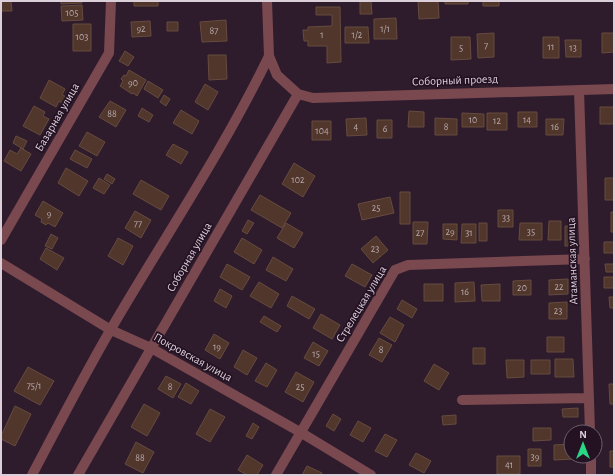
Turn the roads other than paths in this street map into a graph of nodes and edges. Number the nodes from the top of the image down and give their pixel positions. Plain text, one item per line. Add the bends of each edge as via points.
1 (110, 1) edge
2 (267, 1) edge
3 (268, 56) junction
4 (614, 88) edge
5 (579, 90) junction
6 (298, 94) junction
7 (1, 240) edge
8 (585, 259) junction
9 (1, 263) edge
10 (111, 330) junction
11 (150, 348) junction
12 (590, 398) junction
13 (462, 400) dead end
14 (590, 424) edge
15 (300, 432) junction
16 (591, 464) edge
17 (32, 475) edge
18 (78, 475) edge
19 (276, 475) edge
20 (371, 475) edge
21 (591, 475) edge

1 - 7 street, Базарная улица via 109,53
2 - 3 street
3 - 6 street via 277,75
3 - 10 street via 180,215
4 - 5 street, Соборный проезд
5 - 6 street, Соборный проезд via 313,98
5 - 8 street, Атаманская улица
6 - 11 street, Соборная улица
8 - 12 street, Атаманская улица
8 - 15 street, Стрелецкая улица via 408,265 395,270
9 - 10 street, Покровская улица
10 - 11 street, Покровская улица
10 - 17 street
11 - 15 street, Покровская улица
11 - 18 street, Соборная улица
12 - 13 street
12 - 14 street, Атаманская улица
15 - 19 street, Стрелецкая улица
15 - 20 street, Покровская улица
16 - 21 street

